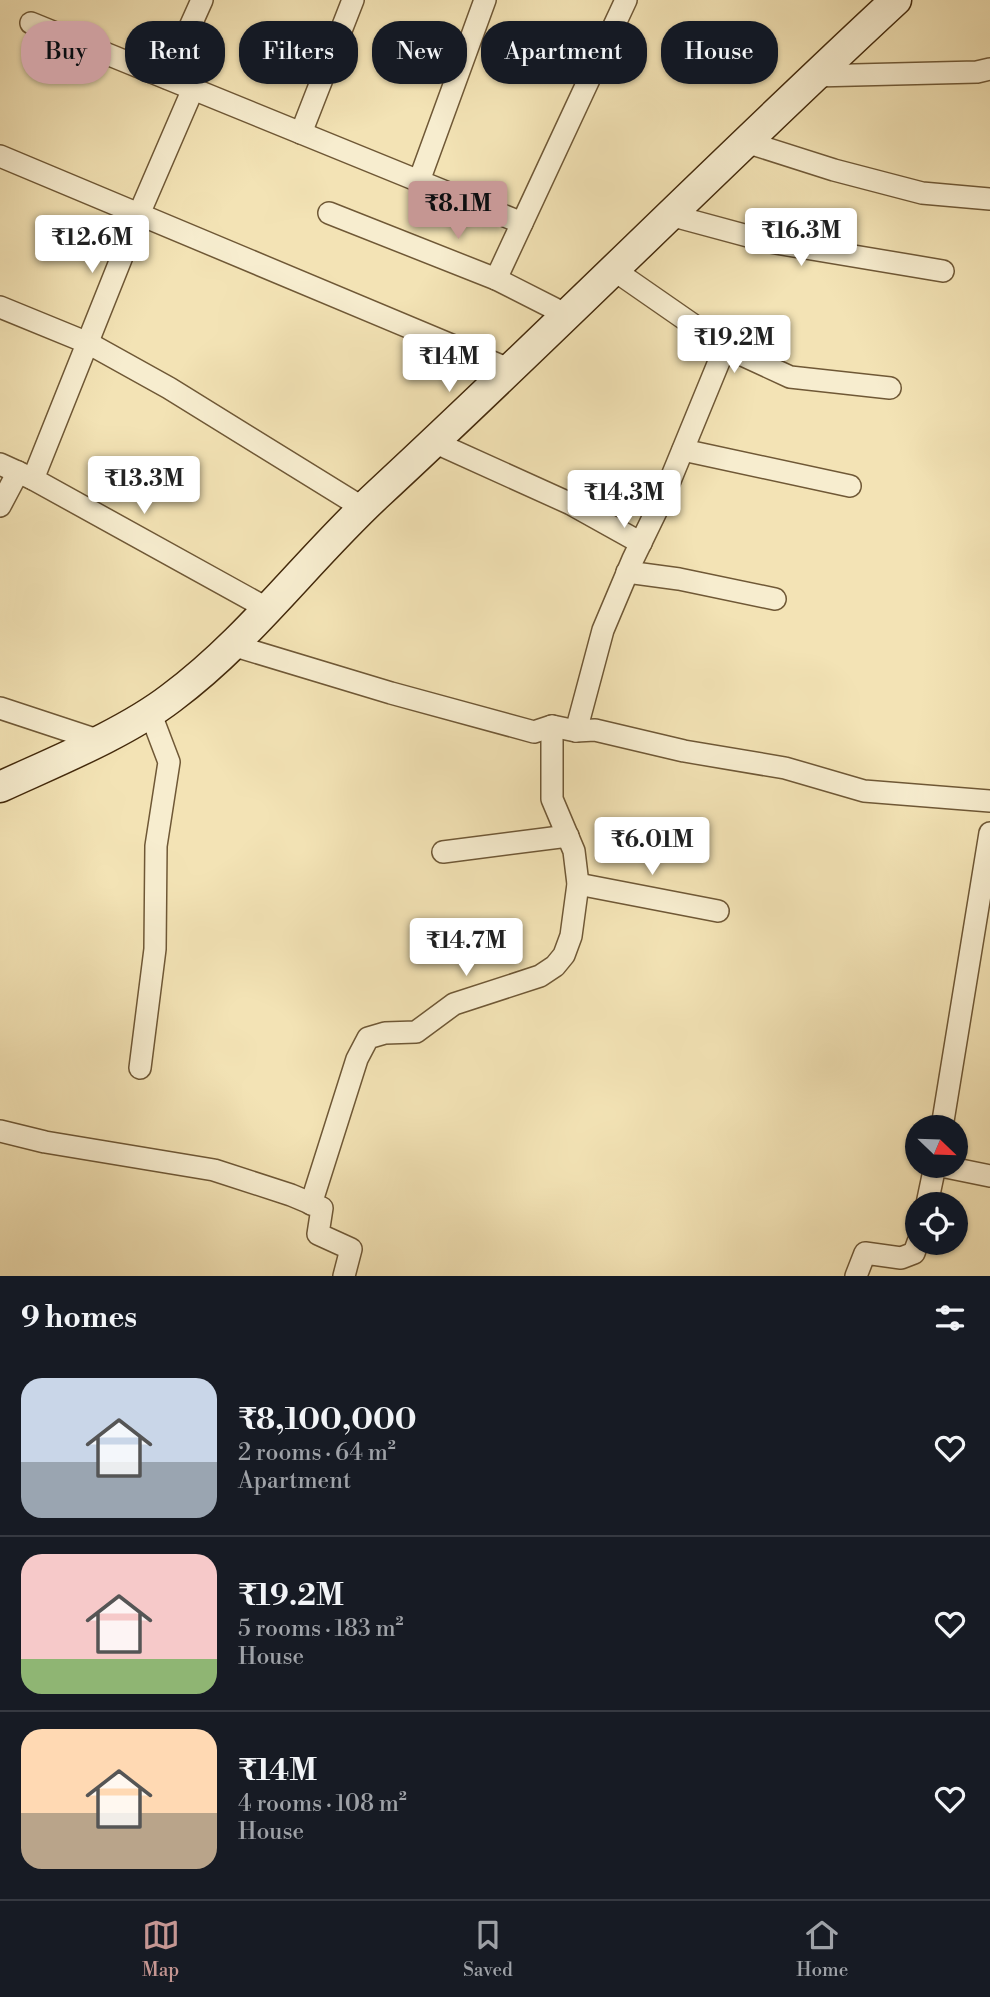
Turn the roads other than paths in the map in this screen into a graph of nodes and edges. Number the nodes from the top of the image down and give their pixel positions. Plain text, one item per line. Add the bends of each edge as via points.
1 (202, 0) edge
2 (353, 0) edge
3 (485, 0) edge
4 (626, 0) edge
5 (896, 0) edge
6 (193, 21) edge
7 (990, 69) edge
8 (814, 76) junction
9 (181, 84) edge
10 (193, 89) junction
11 (301, 133) junction
12 (746, 142) junction
13 (0, 156) edge
14 (419, 181) junction
15 (990, 199) edge
16 (329, 213) dead end
17 (139, 214) junction
18 (670, 215) junction
19 (522, 223) junction
20 (614, 270) junction
21 (943, 271) dead end
22 (496, 279) junction
23 (0, 307) edge
24 (567, 315) junction
25 (88, 343) junction
26 (724, 347) junction
27 (511, 370) junction
28 (890, 388) dead end
29 (434, 442) junction
30 (683, 450) junction
31 (17, 471) edge
32 (850, 486) dead end
33 (0, 506) edge
34 (363, 508) junction
35 (641, 543) junction
36 (627, 572) junction
37 (775, 599) dead end
38 (268, 609) junction
39 (232, 645) junction
40 (0, 708) edge
41 (150, 712) junction
42 (552, 726) junction
43 (576, 731) junction
44 (97, 740) junction
45 (0, 787) edge
46 (990, 801) edge
47 (990, 833) edge
48 (568, 836) junction
49 (443, 852) dead end
50 (578, 884) junction
51 (718, 911) dead end
52 (983, 931) edge
53 (140, 1068) dead end
54 (945, 1115) edge
55 (0, 1131) edge
56 (968, 1172) edge
57 (990, 1176) edge
58 (311, 1204) junction
59 (908, 1255) edge
60 (344, 1276) edge
61 (856, 1276) edge

1 - 6 street
2 - 11 street
3 - 14 street
4 - 19 street
5 - 8 street
7 - 8 street
8 - 12 street
9 - 10 street
10 - 11 street
10 - 17 street
11 - 14 street
12 - 15 street via 922,193
12 - 18 street
13 - 17 street
14 - 19 street
16 - 22 street
17 - 25 street
17 - 27 street
18 - 20 street
18 - 21 street via 770,242
19 - 22 street
20 - 24 street
20 - 26 street
22 - 24 street
23 - 25 street
24 - 27 street
25 - 31 street
25 - 34 street
26 - 28 street via 790,377
26 - 30 street
27 - 29 street
29 - 34 street
29 - 35 street via 571,503
30 - 32 street
30 - 35 street
31 - 33 street
31 - 38 street
34 - 38 street
35 - 36 street
36 - 37 street
36 - 43 street via 603,630
38 - 39 street
39 - 41 street via 169,701
39 - 42 street via 534,732
40 - 44 street
41 - 44 street
41 - 53 street via 169,762 156,846 155,949
42 - 43 street
42 - 48 street via 552,799
43 - 46 street via 595,730 785,768 864,791
44 - 45 street
47 - 52 street
48 - 49 street
48 - 50 street
50 - 51 street
50 - 58 street via 571,936 555,966 540,976 454,1004 416,1032 369,1038 357,1059
52 - 54 street
55 - 58 street via 214,1170
56 - 57 street
58 - 60 street via 322,1208 318,1234 351,1249
59 - 61 street via 865,1253

